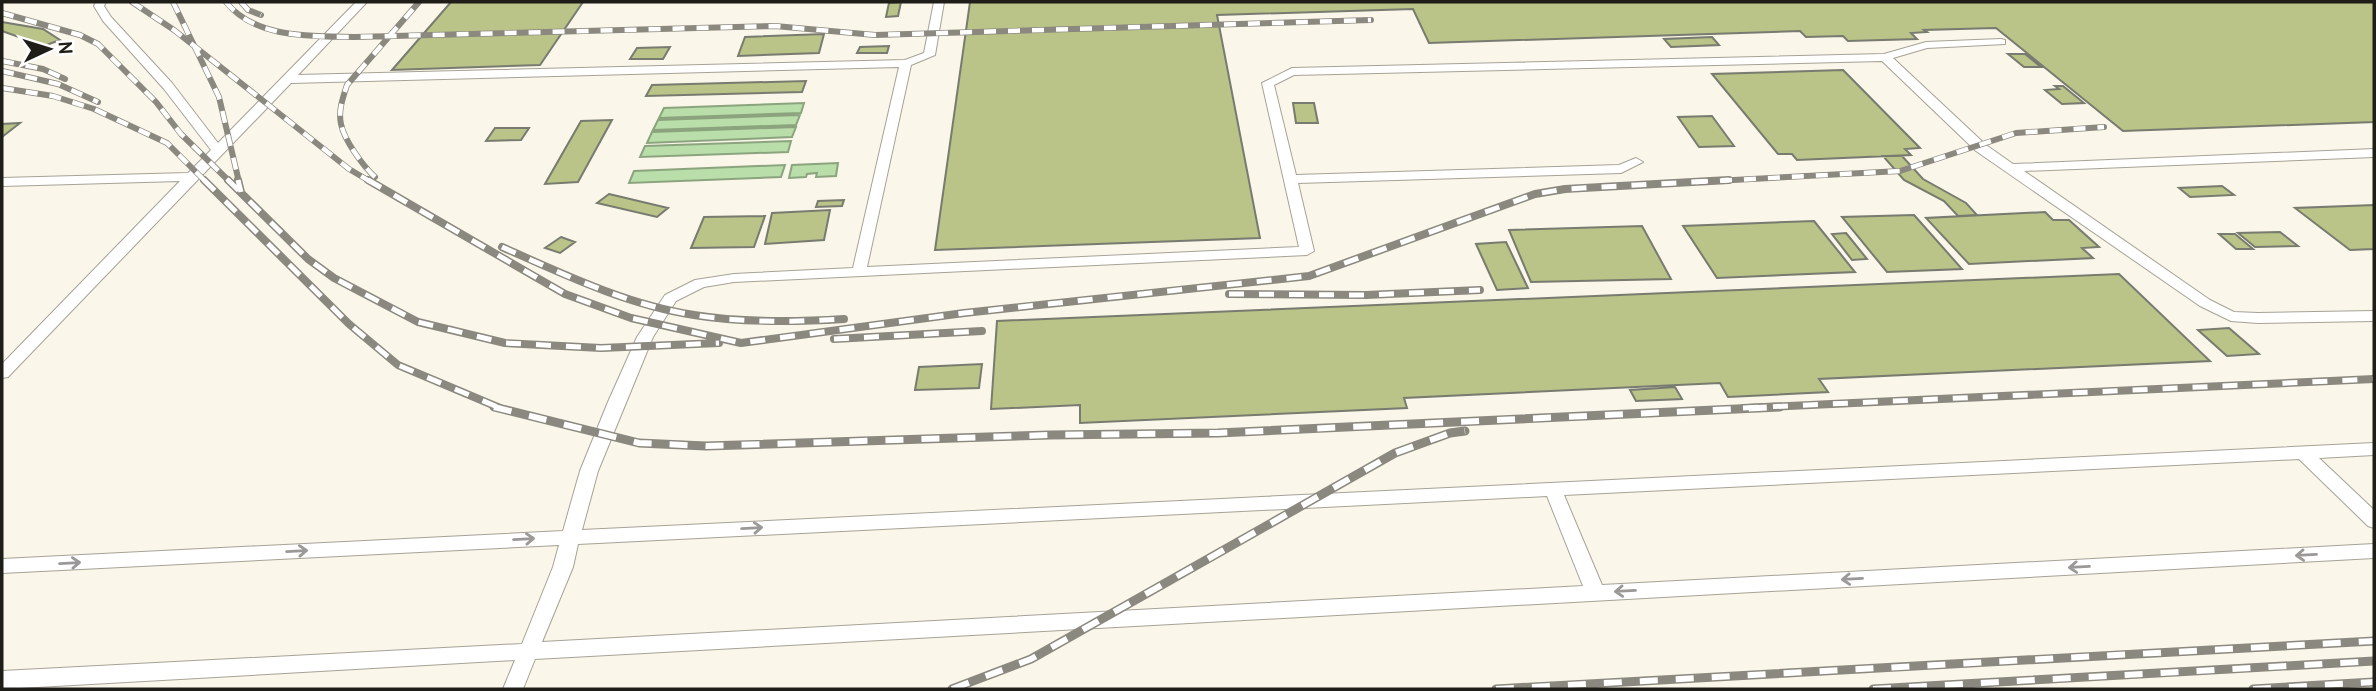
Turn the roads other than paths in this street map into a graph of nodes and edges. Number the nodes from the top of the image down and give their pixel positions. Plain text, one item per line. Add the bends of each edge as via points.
1 (101, 2) edge
2 (362, 2) edge
3 (939, 2) edge
4 (2001, 42) dead end
5 (1885, 57) junction
6 (906, 63) junction
7 (289, 79) junction
8 (217, 150) junction
9 (2374, 153) edge
10 (1636, 162) dead end
11 (2011, 168) junction
12 (193, 177) junction
13 (1290, 179) junction
14 (2, 181) edge
15 (859, 272) junction
16 (2374, 316) edge
17 (2, 373) edge
18 (2374, 449) edge
19 (2304, 453) junction
20 (1553, 489) junction
21 (2374, 521) edge
22 (570, 537) junction
23 (2374, 551) edge
24 (2, 566) edge
25 (1595, 593) junction
26 (529, 651) junction
27 (2, 680) edge
28 (513, 689) edge

1 - 8 lane via 107,19 169,86
2 - 7 lane
3 - 6 lane via 929,55
4 - 5 lane via 1926,45
5 - 11 lane via 1981,148
5 - 13 lane via 1292,72 1268,83
6 - 7 lane
6 - 15 lane
7 - 8 lane
8 - 12 lane
9 - 11 lane
10 - 13 lane via 1622,169
11 - 16 lane via 2205,303 2231,316
12 - 14 lane
12 - 17 lane
13 - 15 lane via 1307,251
15 - 22 lane via 734,278 700,283 670,298 645,337 616,402
18 - 19 lane
19 - 20 lane
19 - 21 lane
22 -> 20 lane
20 - 25 lane
24 -> 22 lane
22 - 26 lane via 563,567
23 -> 25 lane
25 - 26 lane
26 - 27 lane
26 - 28 lane

